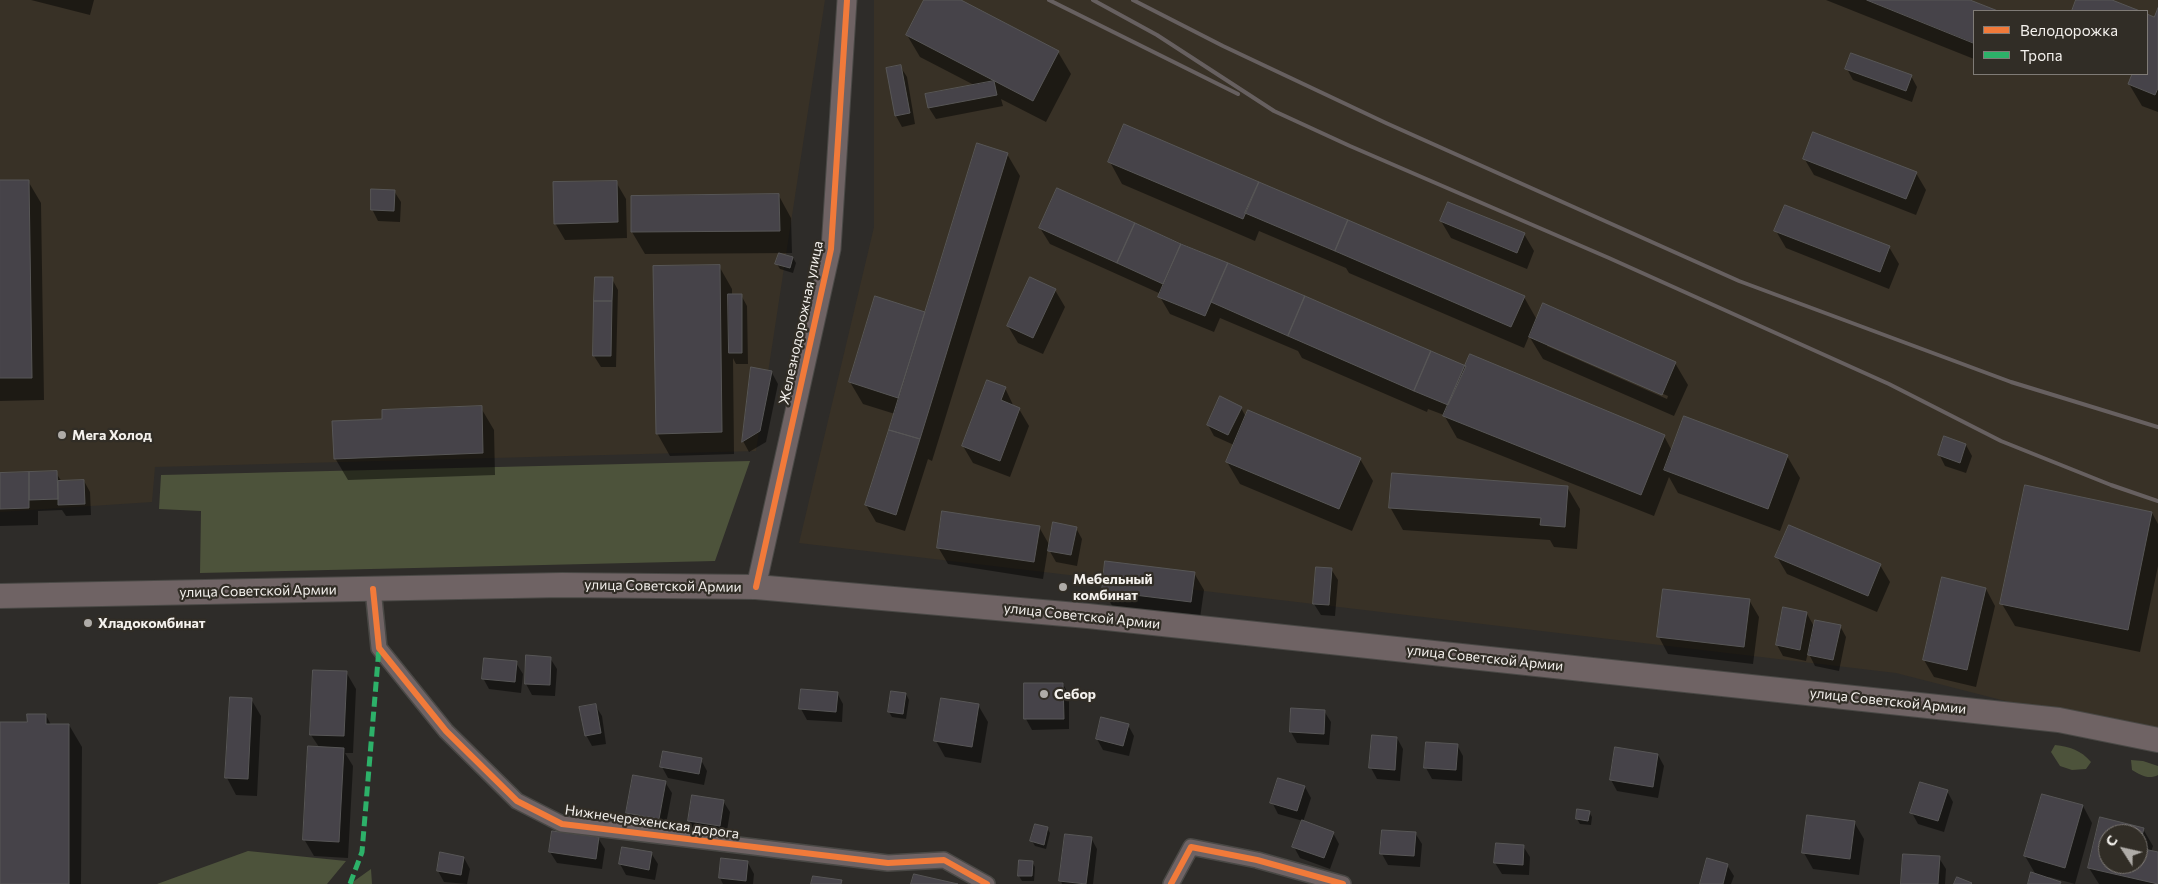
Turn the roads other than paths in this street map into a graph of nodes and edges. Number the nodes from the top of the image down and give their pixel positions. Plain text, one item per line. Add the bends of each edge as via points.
1 (847, 0) edge
2 (756, 587) junction
3 (373, 589) junction
4 (0, 596) edge
5 (2158, 740) edge
6 (987, 884) edge
7 (1171, 884) edge
8 (1343, 884) edge

1 - 2 street, Железнодорожная улица via 831,249
2 - 3 main road, улица Советской Армии via 562,585
2 - 5 main road, улица Советской Армии via 1098,617 2059,720
3 - 4 main road, улица Советской Армии
3 - 6 street, Нижнечерехенская дорога via 380,648 446,731 516,801 562,824 888,863 944,860
7 - 8 street via 1191,847 1257,860

